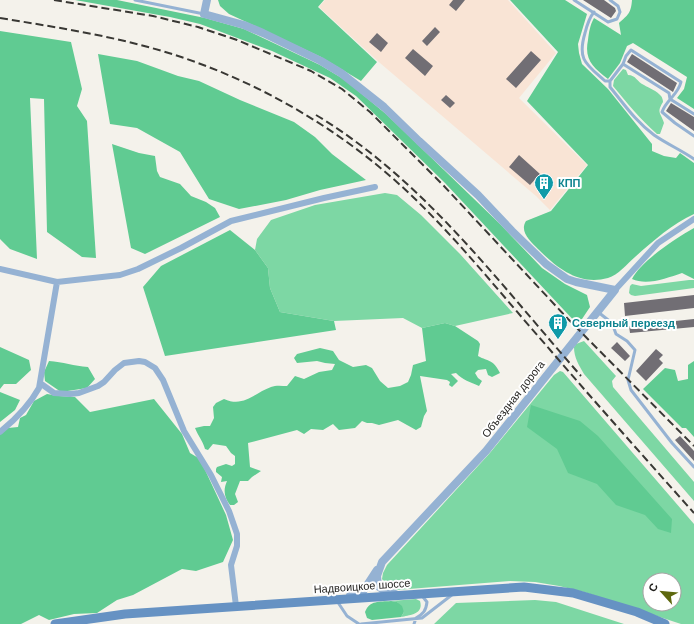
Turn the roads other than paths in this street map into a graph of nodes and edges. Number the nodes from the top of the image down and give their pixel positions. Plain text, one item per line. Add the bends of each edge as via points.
1 (135, 0) edge
2 (207, 0) edge
3 (574, 0) edge
4 (610, 0) edge
5 (594, 12) junction
6 (204, 14) junction
7 (623, 64) junction
8 (610, 81) junction
9 (670, 99) junction
10 (694, 114) edge
11 (694, 136) edge
12 (694, 159) edge
13 (375, 188) dead end
14 (694, 219) edge
15 (0, 269) edge
16 (57, 282) junction
17 (615, 290) junction
18 (598, 311) junction
19 (40, 383) junction
20 (0, 432) edge
21 (694, 467) edge
22 (382, 562) junction
23 (458, 591) junction
24 (418, 594) junction
25 (398, 595) junction
26 (336, 599) junction
27 (236, 606) junction
28 (416, 618) junction
29 (55, 624) edge
30 (360, 624) edge
31 (414, 624) edge
32 (665, 624) edge

1 - 6 lane
2 - 6 street
3 - 5 lane
4 - 5 lane via 618,6 620,12 616,18 608,22
5 - 8 lane via 587,28 582,52 589,67 605,81
6 - 17 street via 263,33 322,61 341,73 390,112 546,264 567,279
7 - 8 lane
7 - 9 lane via 669,92
7 - 9 lane via 631,50 681,82 679,89
8 - 12 lane via 610,87 641,124
9 - 10 lane
9 - 11 lane via 663,109 664,114
13 - 16 street via 231,221 128,272
14 - 17 street, Объездная дорога via 658,243
15 - 16 street
16 - 19 street
17 - 18 street, Объездная дорога
18 - 21 lane via 612,323 616,334 636,350 628,380 631,390
18 - 22 street, Объездная дорога via 486,451
19 - 20 street via 28,404
19 - 27 street via 54,392 79,393 104,382 124,363 139,361 155,368 163,380 184,431 211,474 237,534 237,546 231,565
22 - 25 street, Объездная дорога via 377,576 378,586 386,592
22 - 26 street via 362,593
23 - 24 main road, Надвоицкое шоссе
23 - 28 lane via 422,618
23 - 32 main road, Надвоицкое шоссе via 524,587 572,593 637,612
24 - 25 main road, Надвоицкое шоссе
24 - 28 lane via 427,602 423,614
25 - 26 main road, Надвоицкое шоссе
26 - 27 main road, Надвоицкое шоссе
26 - 30 lane via 346,616
27 - 29 main road, Надвоицкое шоссе via 125,614
28 - 30 lane
28 - 31 lane

